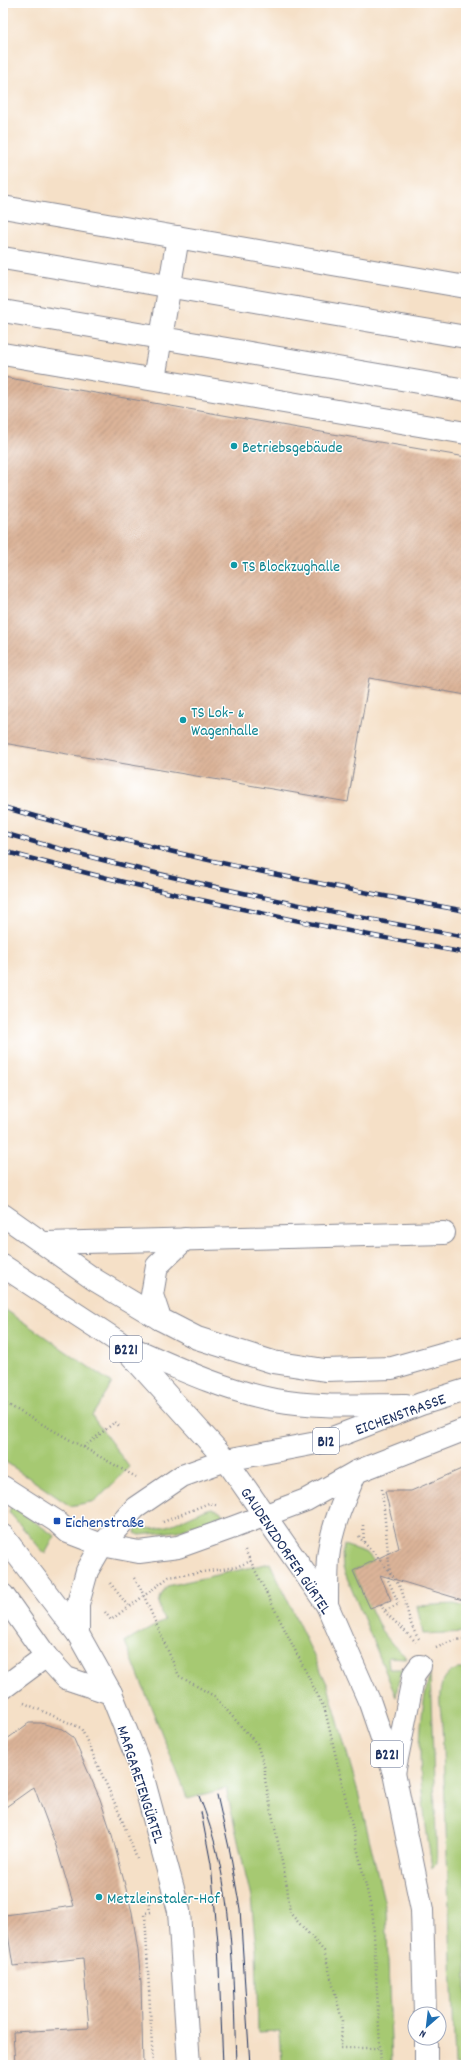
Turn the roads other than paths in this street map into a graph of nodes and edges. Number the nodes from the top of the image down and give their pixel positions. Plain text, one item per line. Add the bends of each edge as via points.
1 (3, 208) edge
2 (178, 238) junction
3 (3, 258) edge
4 (170, 286) junction
5 (466, 287) edge
6 (3, 311) edge
7 (466, 337) edge
8 (161, 338) junction
9 (3, 354) edge
10 (154, 380) junction
11 (466, 390) edge
12 (466, 433) edge
13 (3, 1214) edge
14 (444, 1233) dead end
15 (185, 1240) junction
16 (45, 1243) junction
17 (3, 1266) edge
18 (160, 1319) junction
19 (119, 1342) junction
20 (466, 1348) edge
21 (466, 1390) edge
22 (421, 1404) junction
23 (466, 1429) edge
24 (226, 1460) junction
25 (356, 1472) junction
26 (3, 1487) edge
27 (266, 1515) junction
28 (3, 1536) edge
29 (102, 1545) junction
30 (3, 1595) edge
31 (327, 1605) junction
32 (78, 1634) junction
33 (424, 1653) road end
34 (46, 1656) junction
35 (4, 1687) edge
36 (111, 1693) junction
37 (394, 1773) junction
38 (425, 2006) edge
39 (426, 2046) edge
40 (189, 2065) edge
41 (426, 2065) edge

1 - 2 main road
2 - 4 main road
2 - 5 main road
3 - 4 main road
4 - 7 main road
4 - 8 main road
6 - 8 main road
8 - 10 main road
8 - 11 main road
9 - 10 main road
10 - 12 main road
13 - 16 main road
14 - 15 main road
15 - 16 main road
15 - 18 main road via 157,1266 152,1295
16 - 18 main road via 95,1280
17 - 19 main road, B221
18 - 20 main road via 197,1338 273,1362 325,1370 392,1368
19 - 22 main road via 204,1379 276,1400 330,1406
19 - 24 main road, B221
21 - 22 main road, EICHENSTRASSE / B12
22 - 24 main road, EICHENSTRASSE / B12 via 322,1442
23 - 25 main road
24 - 27 main road, GAUDENZDORFER GÜRTEL / B221
24 - 29 main road, EICHENSTRASSE via 182,1476 135,1508
25 - 27 main road via 306,1500
25 - 31 main road via 342,1502 332,1536 328,1558
26 - 29 main road via 68,1532
27 - 29 main road via 178,1547 139,1552
27 - 31 main road, GAUDENZDORFER GÜRTEL / B221
28 - 32 main road, MARGARETENGÜRTEL
29 - 32 main road, EICHENSTRASSE via 87,1571 78,1604
30 - 34 main road
31 - 37 main road, GAUDENZDORFER GÜRTEL / B221 via 370,1703
32 - 36 main road, MARGARETENGÜRTEL
33 - 37 main road via 414,1674
34 - 35 main road
34 - 36 main road via 66,1678
36 - 40 main road, MARGARETENGÜRTEL via 139,1763 179,1910
37 - 38 main road, GAUDENZDORFER GÜRTEL / B221 via 422,1910
39 - 41 main road

